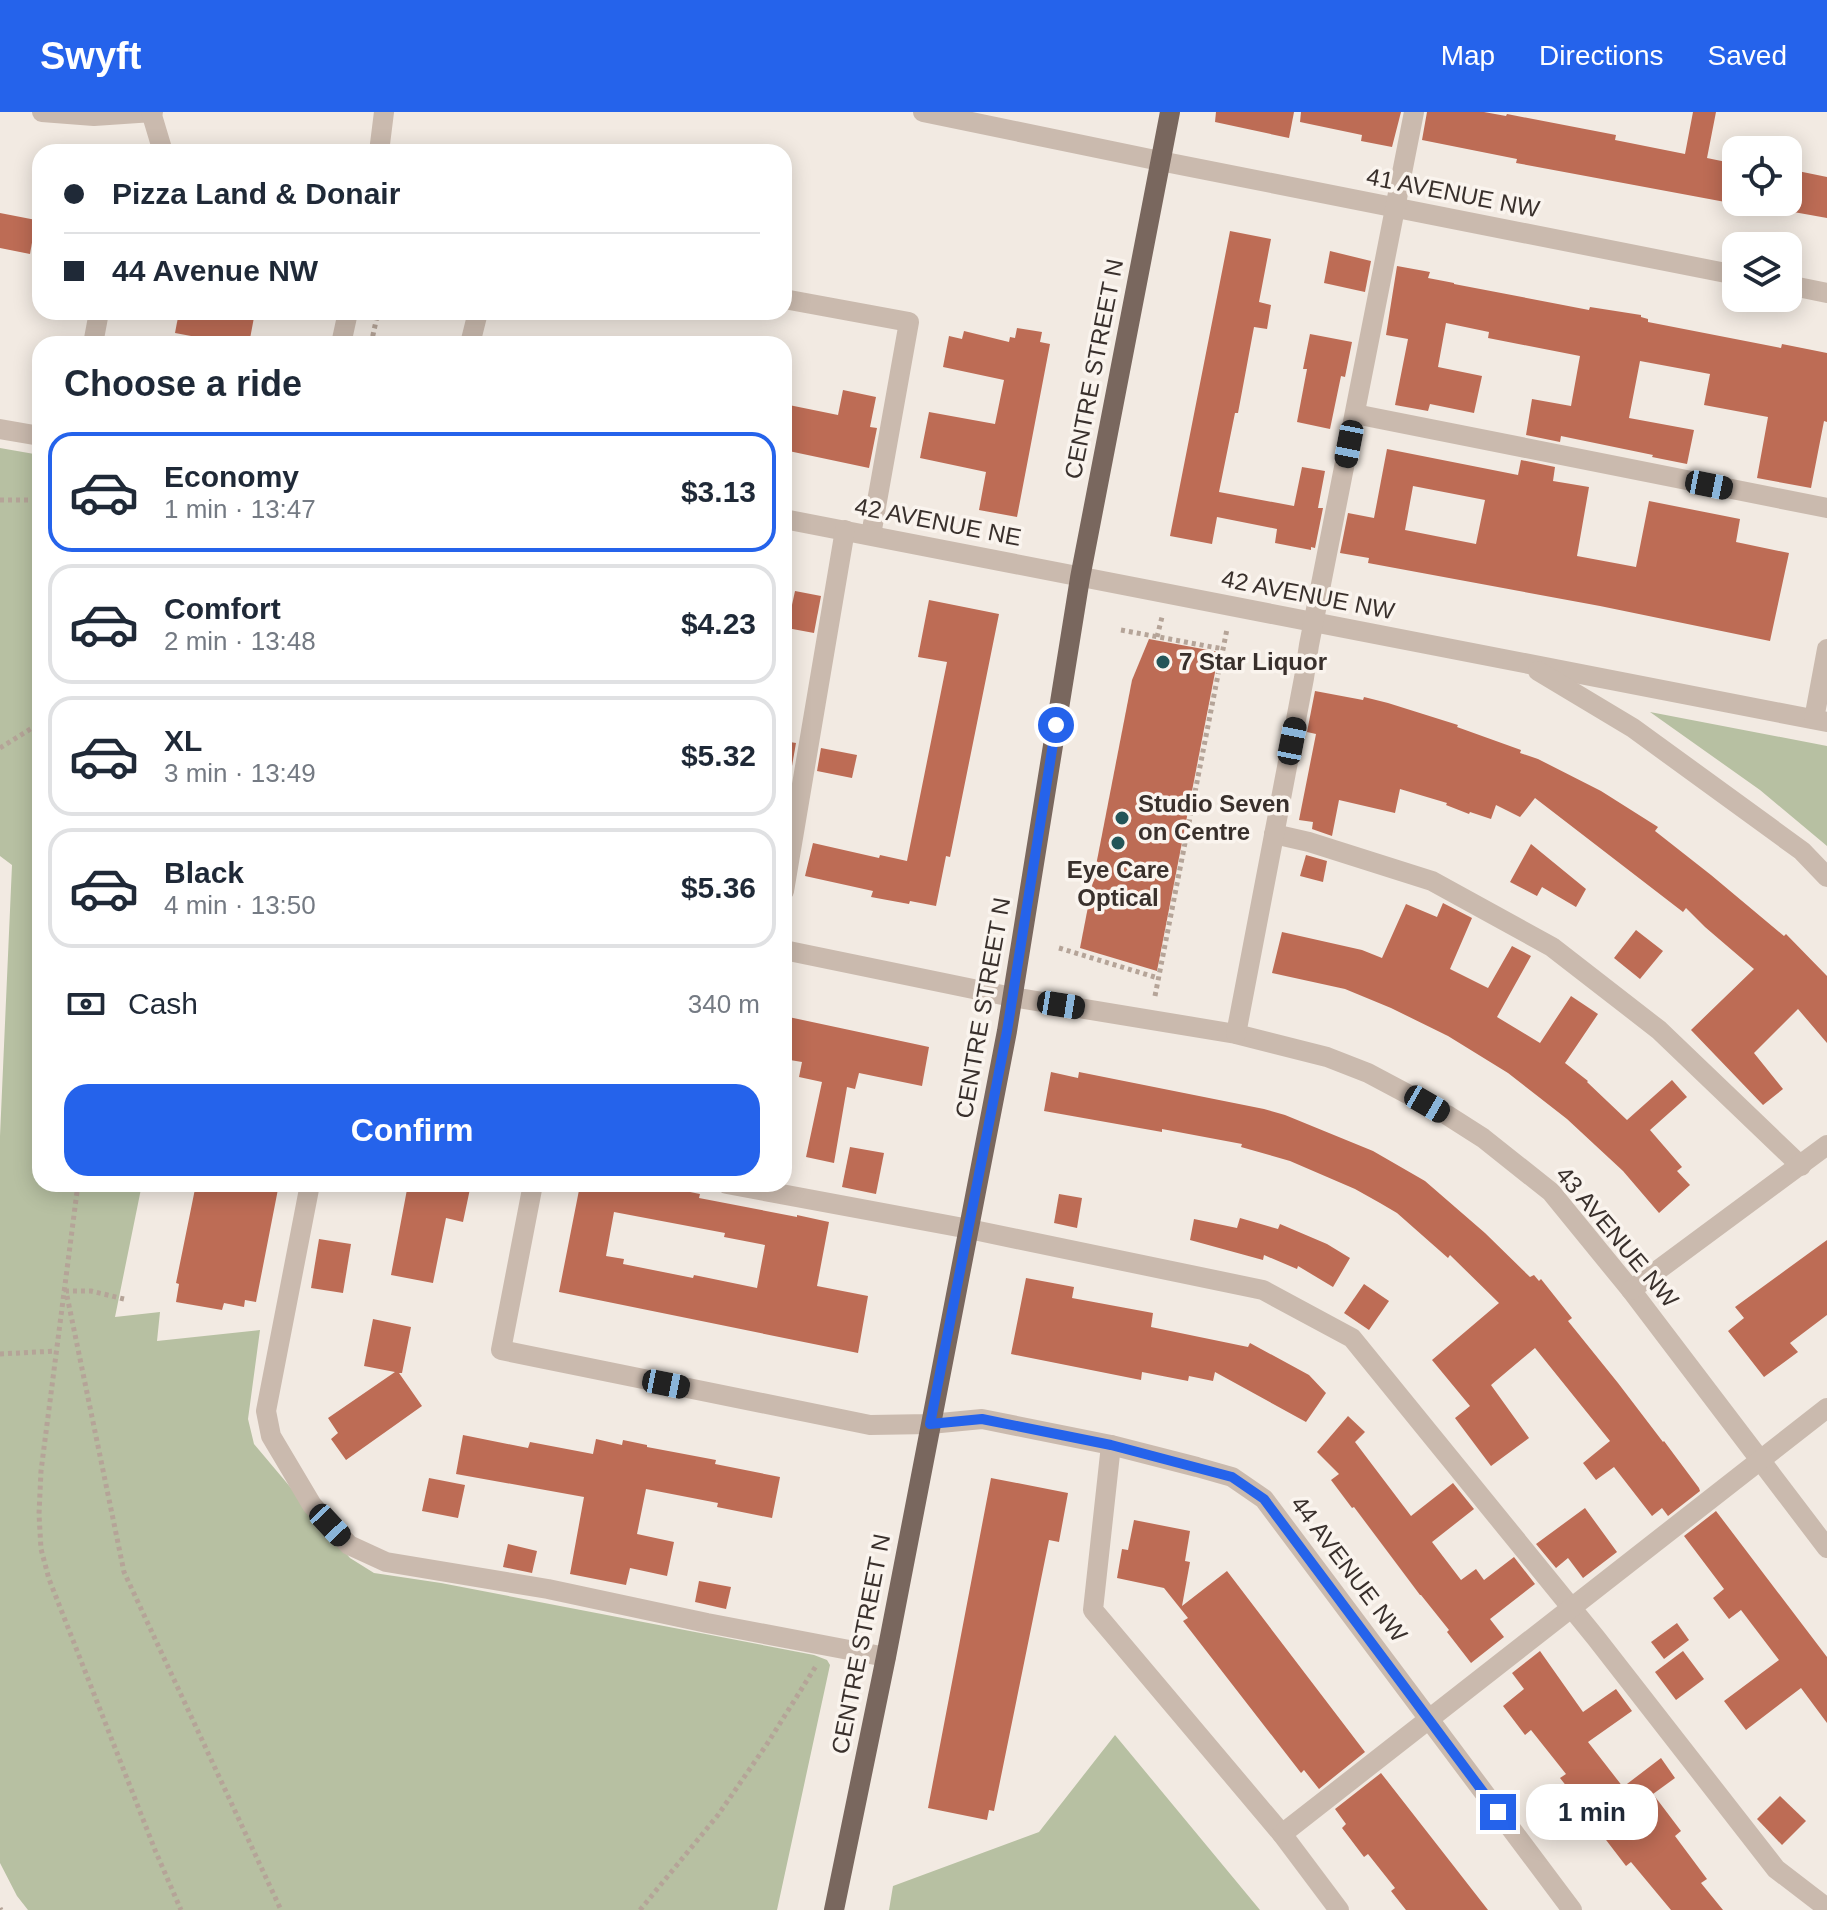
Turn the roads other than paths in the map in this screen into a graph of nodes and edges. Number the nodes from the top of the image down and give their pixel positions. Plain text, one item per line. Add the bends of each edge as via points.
1 (42, 112) edge
2 (152, 112) edge
3 (384, 112) edge
4 (923, 112) edge
5 (1170, 112) edge
6 (1414, 112) edge
7 (161, 144) edge
8 (380, 144) edge
9 (1160, 161) junction
10 (1395, 208) junction
11 (1722, 272) edge
12 (1802, 288) edge
13 (1827, 293) edge
14 (792, 300) edge
15 (1355, 414) junction
16 (0, 429) edge
17 (32, 435) edge
18 (1827, 508) edge
19 (792, 520) edge
20 (845, 530) junction
21 (871, 535) junction
22 (1080, 578) junction
23 (1314, 623) junction
24 (1827, 649) edge
25 (1525, 664) junction
26 (1821, 720) edge
27 (1274, 834) junction
28 (792, 844) edge
29 (1827, 877) edge
30 (792, 952) edge
31 (1012, 997) junction
32 (1236, 1034) junction
33 (1827, 1145) edge
34 (1801, 1166) junction
35 (308, 1192) edge
36 (531, 1192) edge
37 (770, 1192) edge
38 (969, 1229) junction
39 (1631, 1290) junction
40 (1827, 1408) edge
41 (930, 1424) junction
42 (1111, 1445) junction
43 (1759, 1459) junction
44 (1827, 1548) edge
45 (1571, 1606) junction
46 (886, 1657) junction
47 (1428, 1719) junction
48 (1282, 1834) junction
49 (1827, 1908) edge
50 (834, 1910) edge
51 (1339, 1910) edge
52 (1572, 1910) edge

1 - 2 street
2 - 7 street
3 - 8 street
4 - 9 street, 41 AVENUE NW
5 - 9 main road, CENTRE STREET N
6 - 10 street
9 - 10 street, 41 AVENUE NW
9 - 22 main road, CENTRE STREET N
10 - 11 street, 41 AVENUE NW
10 - 15 street
12 - 13 street
14 - 21 street via 909,322
15 - 18 street
15 - 23 street
16 - 17 street
19 - 20 street, 42 AVENUE NE
20 - 21 street, 42 AVENUE NE
20 - 28 street
21 - 22 street, 42 AVENUE NE
22 - 23 street, 42 AVENUE NW
22 - 31 main road, CENTRE STREET N
23 - 25 street, 42 AVENUE NW
23 - 27 street
24 - 26 street
25 - 26 street, 42 AVENUE NW
25 - 29 street, 42 AVENUE NW via 1633,728 1802,851
27 - 32 street
27 - 34 street via 1432,881 1552,947 1659,1030
30 - 31 street, 43 AVENUE NW
31 - 32 street, 43 AVENUE NW
31 - 38 main road, CENTRE STREET N
32 - 39 street, 43 AVENUE NW via 1327,1057 1447,1115 1551,1192
33 - 34 street
34 - 39 street
35 - 46 street via 266,1411 271,1436 312,1505 349,1545 386,1562
36 - 41 street, 44 AVENUE NW via 501,1350 870,1425
37 - 38 street
38 - 41 main road, CENTRE STREET N
38 - 45 street via 1263,1290 1352,1338
39 - 43 street, 43 AVENUE NW
40 - 43 street
41 - 42 street, 44 AVENUE NW via 982,1419
41 - 46 main road, CENTRE STREET N
42 - 47 street, 44 AVENUE NW via 1232,1477 1264,1499
42 - 48 street via 1093,1610
43 - 44 street, 43 AVENUE NW
43 - 45 street
45 - 47 street
45 - 49 street via 1776,1869
46 - 50 main road, CENTRE STREET N
47 - 48 street
47 - 52 street, 44 AVENUE NW
48 - 51 street

